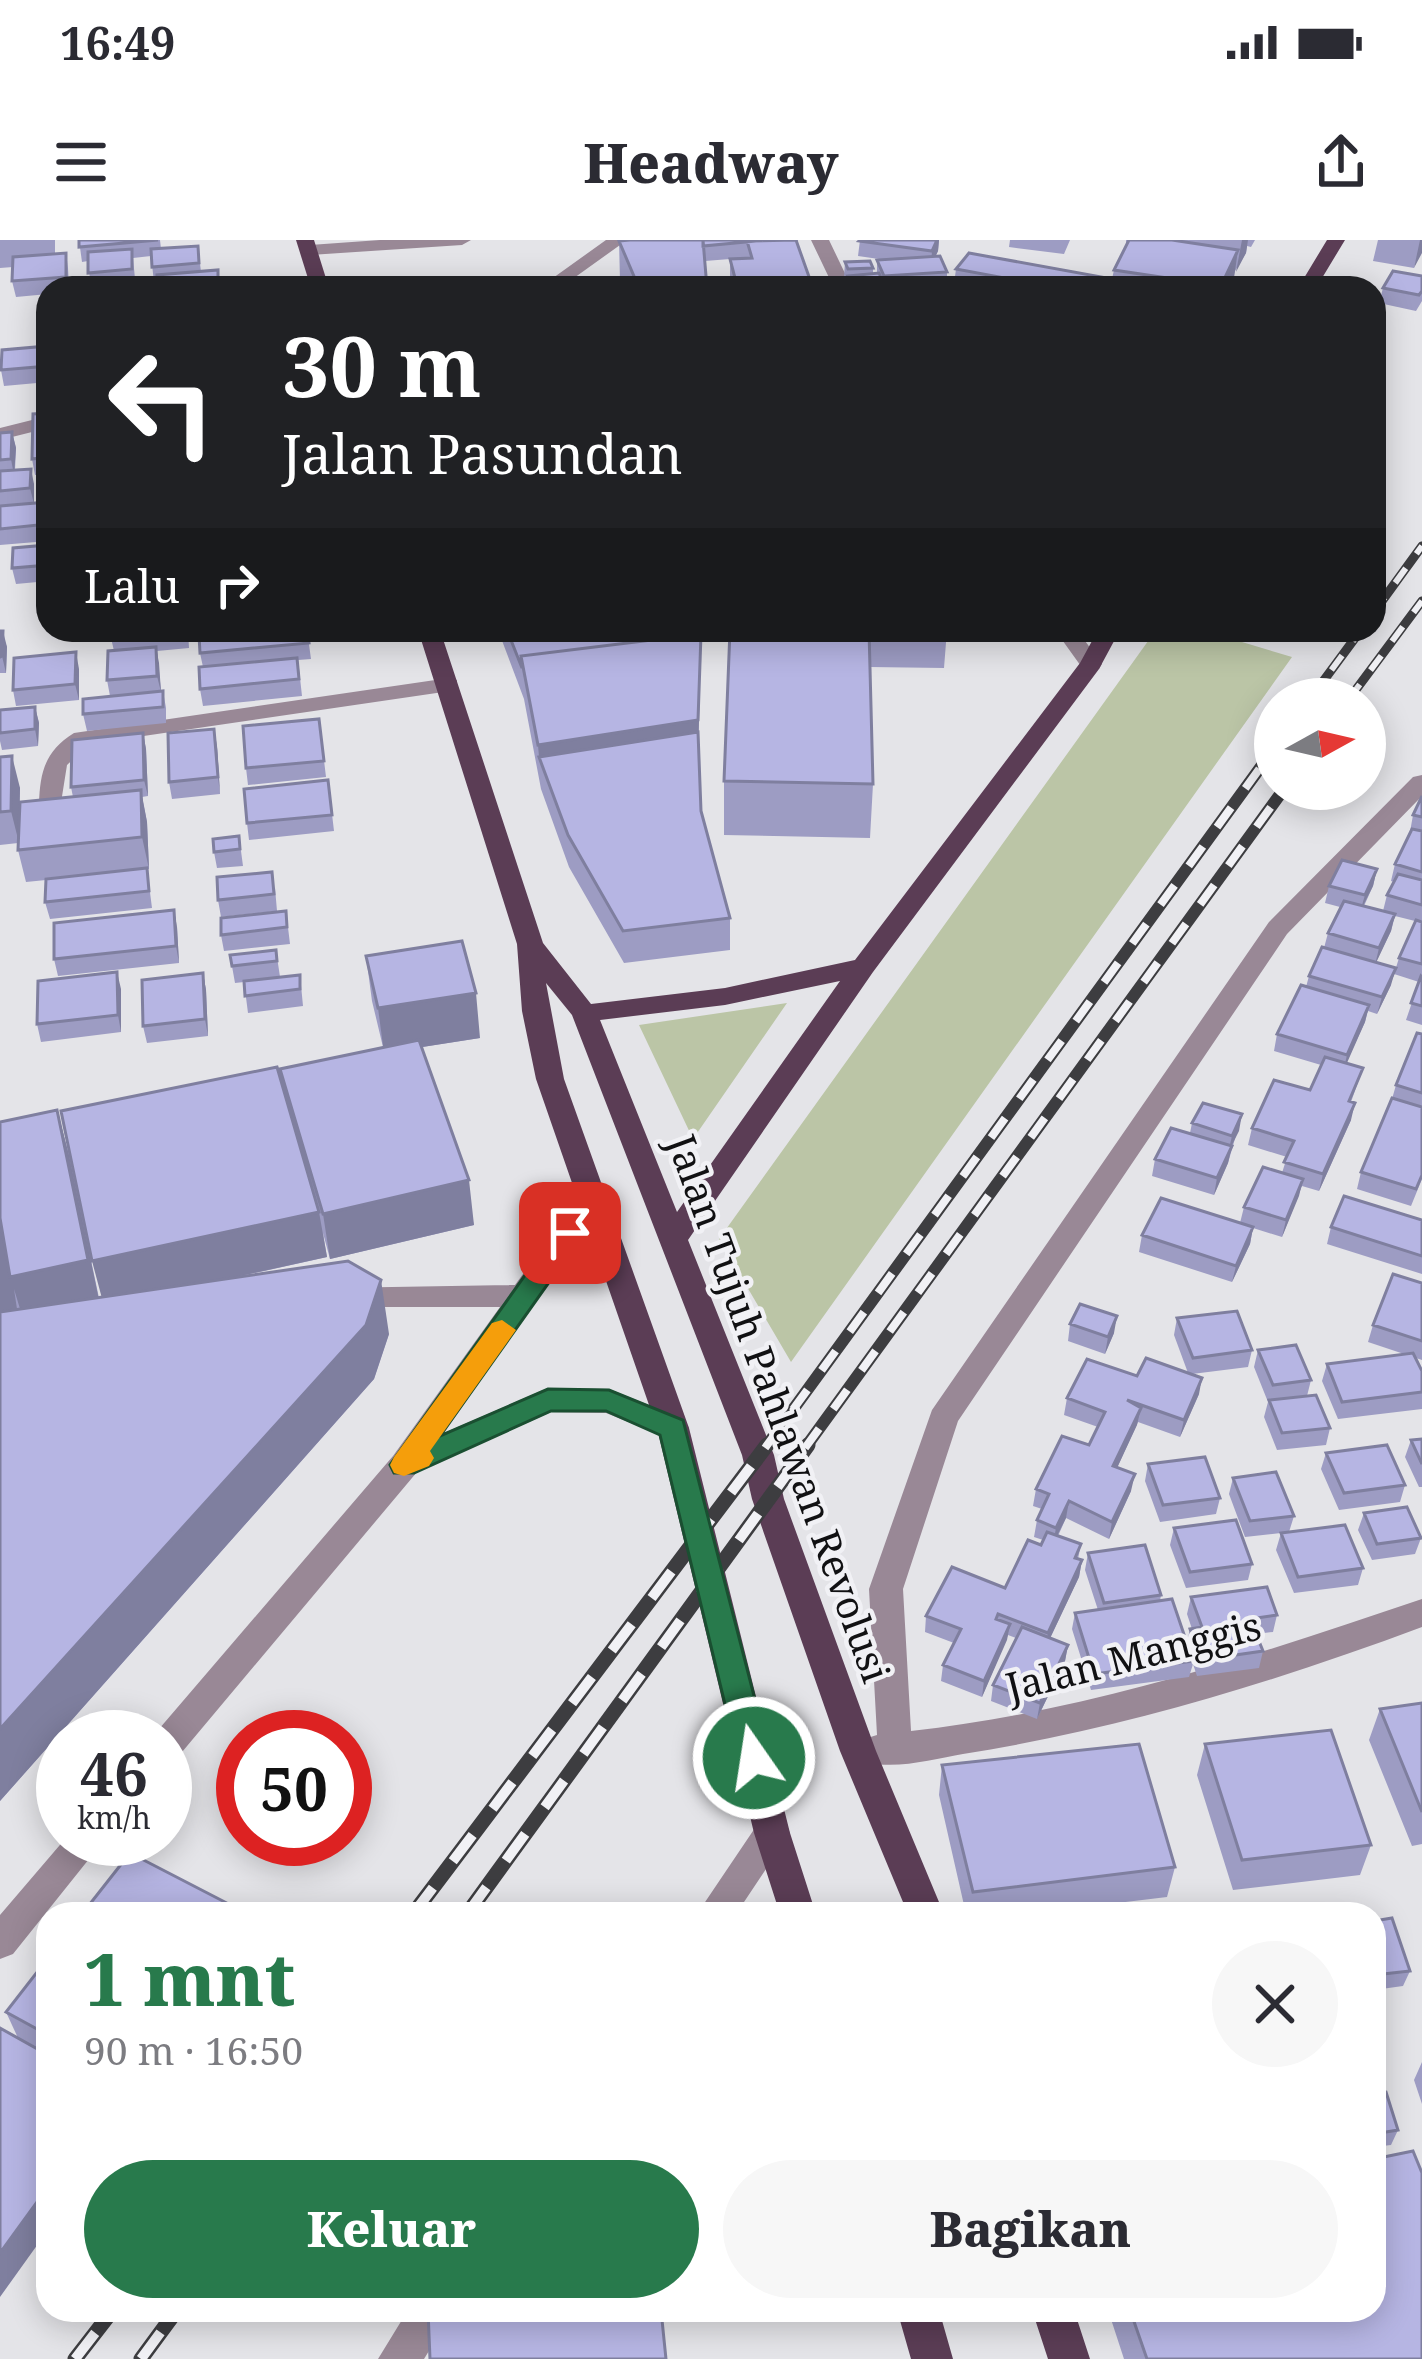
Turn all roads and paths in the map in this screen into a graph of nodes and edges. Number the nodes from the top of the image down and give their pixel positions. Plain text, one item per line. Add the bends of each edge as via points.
1 (462, 240) edge
2 (618, 240) edge
3 (820, 240) edge
4 (1336, 240) edge
5 (308, 245) edge
6 (317, 276) edge
7 (566, 276) edge
8 (837, 276) edge
9 (1314, 276) edge
10 (36, 425) edge
11 (0, 434) edge
12 (433, 642) edge
13 (1074, 642) edge
14 (1102, 642) edge
15 (1090, 664) junction
16 (449, 685) junction
17 (1422, 782) edge
18 (51, 804) edge
19 (530, 944) junction
20 (864, 967) junction
21 (584, 1013) junction
22 (591, 1202) junction
23 (674, 1238) junction
24 (527, 1296) junction
25 (311, 1299) edge
26 (673, 1428) junction
27 (404, 1465) junction
28 (1422, 1613) edge
29 (192, 1715) edge
30 (895, 1748) junction
31 (858, 1751) junction
32 (772, 1833) junction
33 (64, 1866) edge
34 (723, 1902) edge
35 (793, 1902) edge
36 (921, 1902) edge
37 (0, 1942) edge
38 (425, 2322) edge
39 (921, 2322) edge
40 (1057, 2322) edge
41 (399, 2359) edge
42 (932, 2359) edge
43 (1069, 2359) edge

1 - 5 street
2 - 7 street
3 - 8 street
4 - 9 main road
5 - 6 main road
10 - 11 street
12 - 16 main road, Jalan Tujuh Pahlawan Revolusi
13 - 15 street
14 - 15 main road
15 - 20 main road
16 - 18 street via 82,738 52,764
16 - 19 main road, Jalan Tujuh Pahlawan Revolusi
17 - 30 street via 1278,928 943,1418 886,1589
19 - 21 main road, Jalan Tujuh Pahlawan Revolusi
19 - 22 main road, Jalan Tujuh Pahlawan Revolusi via 550,1079
20 - 21 main road via 776,991
20 - 23 main road
21 - 23 main road, Jalan Tujuh Pahlawan Revolusi
22 - 24 street
22 - 26 main road, Jalan Tujuh Pahlawan Revolusi
23 - 31 main road, Jalan Tujuh Pahlawan Revolusi
24 - 25 street
24 - 27 street
26 - 27 street via 609,1401 548,1400
26 - 32 main road, Jalan Tujuh Pahlawan Revolusi
27 - 29 street
28 - 30 street, Jalan Manggis via 1196,1689
30 - 31 street, Jalan Manggis
31 - 36 main road, Jalan Tujuh Pahlawan Revolusi
32 - 34 street
32 - 35 main road, Jalan Tujuh Pahlawan Revolusi
33 - 37 street
38 - 41 street
39 - 42 main road
40 - 43 main road

